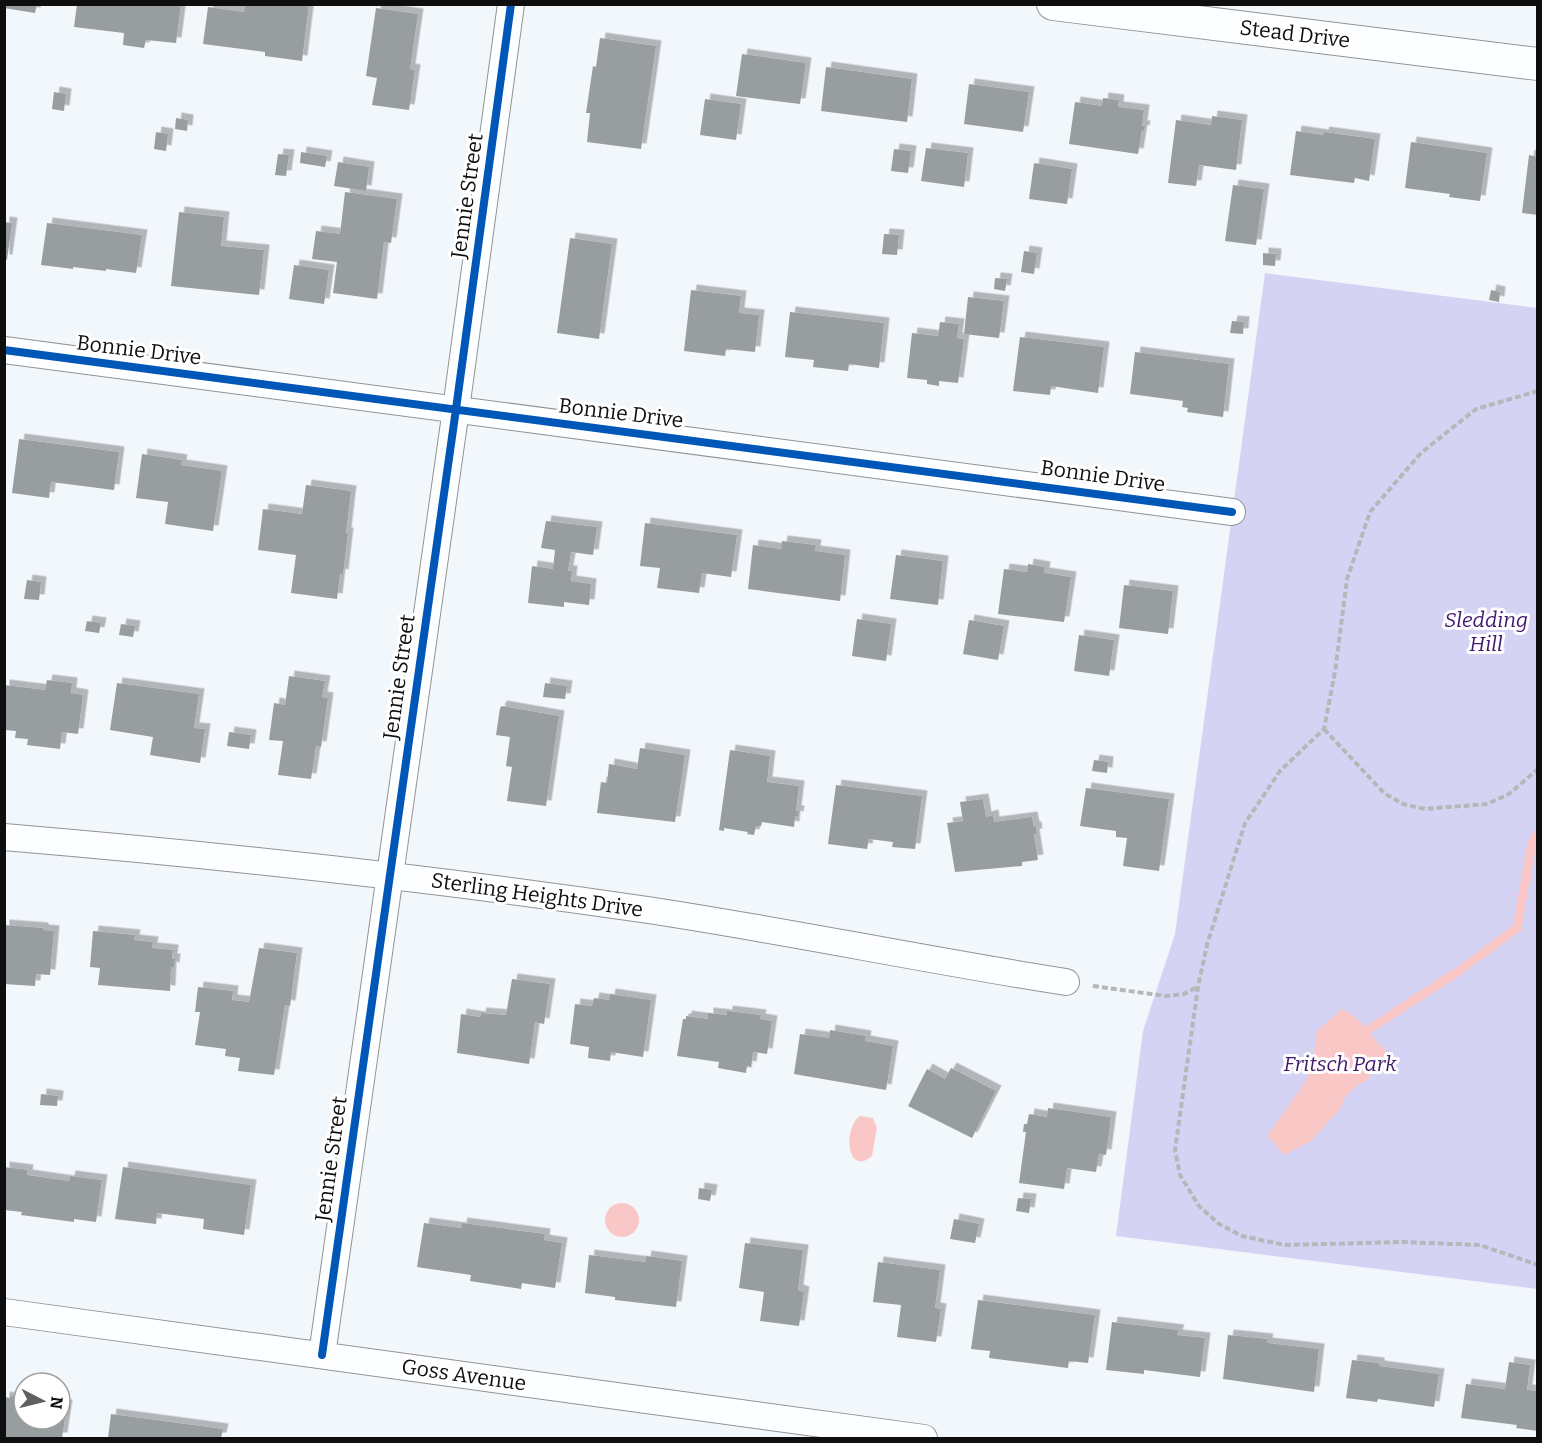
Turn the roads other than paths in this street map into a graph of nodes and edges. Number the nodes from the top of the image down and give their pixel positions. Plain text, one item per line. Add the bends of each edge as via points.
1 (511, 4) edge
2 (1053, 4) edge
3 (1538, 64) edge
4 (4, 350) edge
5 (456, 410) junction
6 (1232, 512) dead end
7 (4, 837) edge
8 (389, 875) junction
9 (1066, 982) road end
10 (4, 1312) edge
11 (322, 1355) junction
12 (924, 1438) edge

1 - 5 street, Jennie Street
2 - 3 street, Stead Drive
4 - 5 street, Bonnie Drive
5 - 6 street, Bonnie Drive
5 - 8 street, Jennie Street
7 - 8 street, Sterling Heights Drive
8 - 9 street, Sterling Heights Drive via 644,909
8 - 11 street, Jennie Street
10 - 11 street, Goss Avenue
11 - 12 street, Goss Avenue

